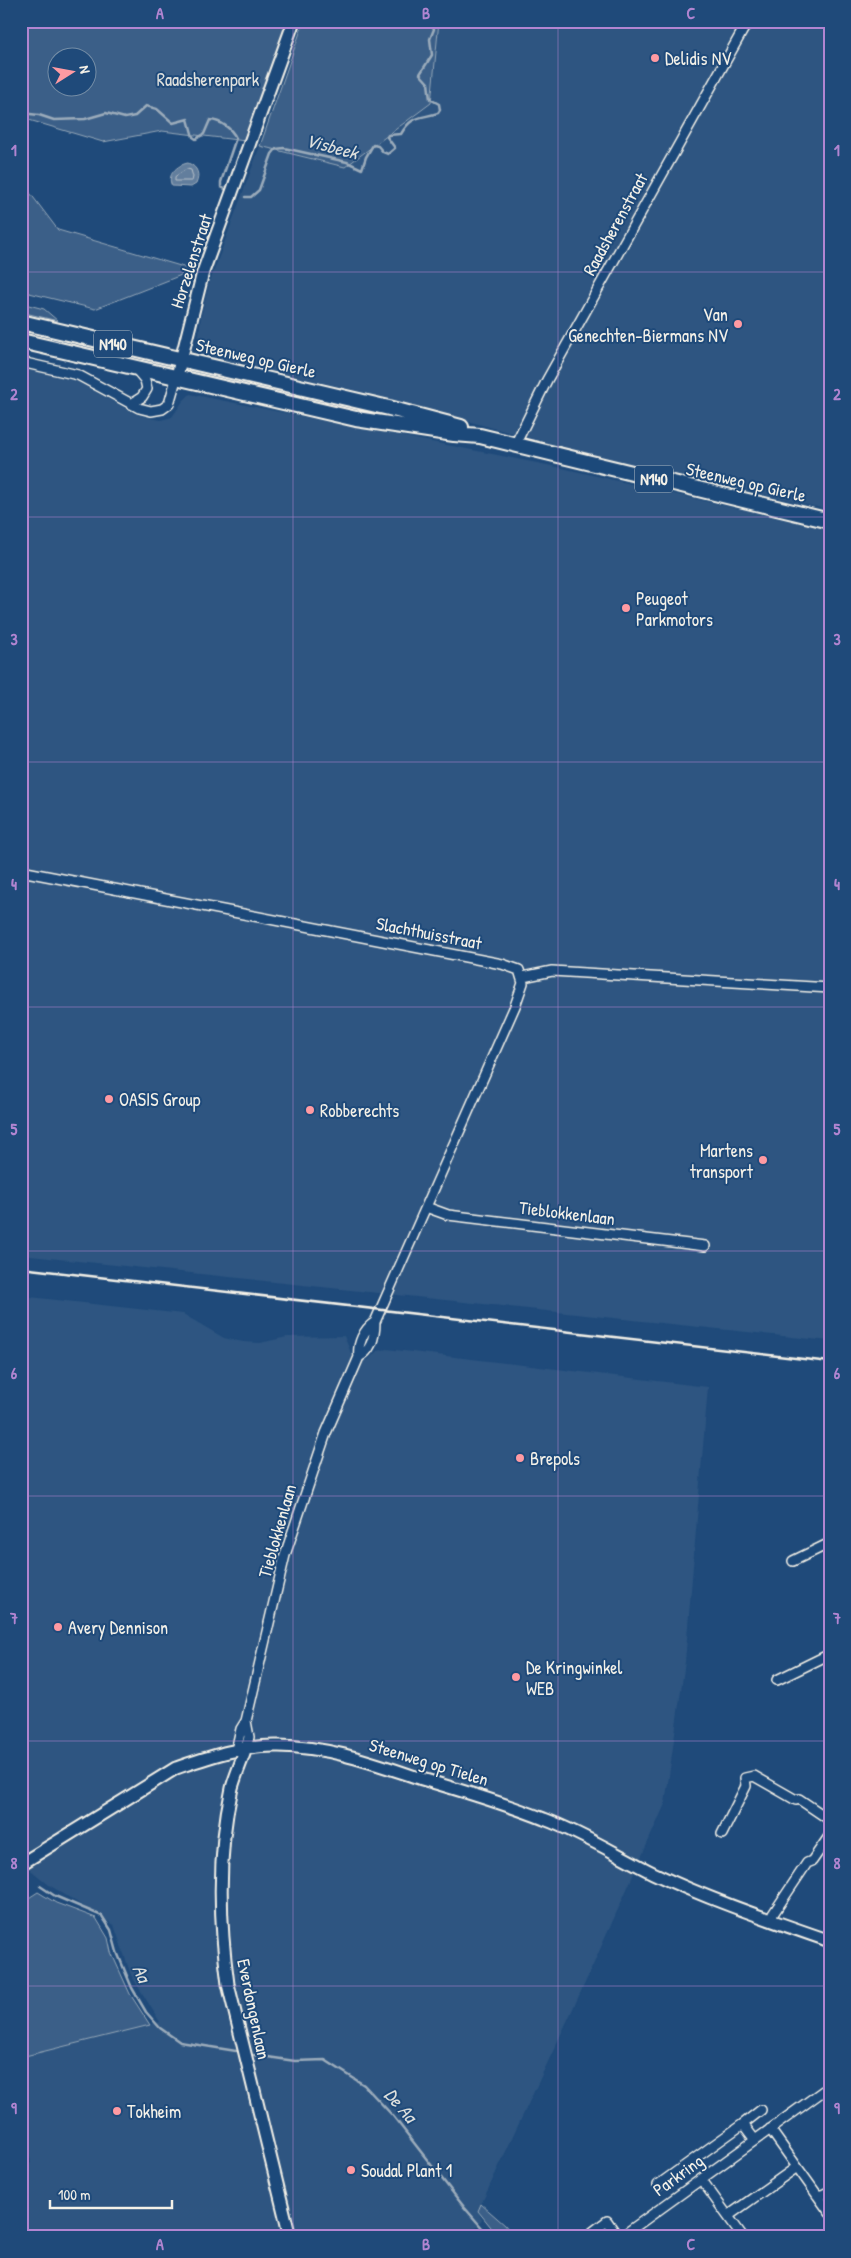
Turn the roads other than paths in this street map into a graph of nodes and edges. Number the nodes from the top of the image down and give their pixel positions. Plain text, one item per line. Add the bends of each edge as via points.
1 (294, 21) edge
2 (748, 21) edge
3 (21, 322) edge
4 (21, 341) edge
5 (180, 359) junction
6 (21, 362) edge
7 (133, 366) junction
8 (177, 376) junction
9 (132, 404) junction
10 (480, 436) junction
11 (515, 445) junction
12 (830, 520) edge
13 (21, 871) edge
14 (523, 977) junction
15 (830, 988) edge
16 (426, 1207) junction
17 (705, 1246) dead end
18 (830, 1544) edge
19 (793, 1561) dead end
20 (830, 1654) edge
21 (777, 1680) dead end
22 (241, 1749) junction
23 (830, 1820) edge
24 (722, 1834) dead end
25 (830, 1836) edge
26 (21, 1864) edge
27 (771, 1920) junction
28 (830, 1941) edge
29 (830, 2086) edge
30 (760, 2110) dead end
31 (743, 2124) junction
32 (770, 2129) junction
33 (755, 2140) junction
34 (797, 2167) junction
35 (701, 2179) junction
36 (658, 2186) dead end
37 (830, 2191) edge
38 (817, 2195) junction
39 (830, 2213) edge
40 (728, 2216) junction
41 (290, 2237) edge
42 (586, 2237) edge
43 (619, 2237) edge
44 (743, 2237) edge

1 - 5 street, Horzelenstraat via 203,272
2 - 11 street, Raadsherenstraat via 547,380
3 - 5 main road, Steenweg op Gierle / N140
4 - 7 main road, Steenweg op Gierle / N140
5 - 8 street, Horzelenstraat
5 - 10 main road, Steenweg op Gierle / N140 via 398,410
6 - 9 street via 78,375
7 - 8 main road, Steenweg op Gierle / N140
7 - 9 street via 145,380 147,389 142,398
8 - 9 street via 166,407 151,412
8 - 10 main road, Steenweg op Gierle / N140 via 356,419
10 - 11 main road, Steenweg op Gierle / N140
11 - 12 main road, Steenweg op Gierle / N140
13 - 14 street, Slachthuisstraat via 507,965 519,970
14 - 15 street via 552,971
14 - 16 street, Tieblokkenlaan via 523,988 516,1006
16 - 17 street, Tieblokkenlaan via 448,1214
16 - 22 street, Tieblokkenlaan via 375,1322 362,1336 359,1357 314,1466 284,1555 246,1721 249,1738
18 - 19 street
20 - 21 street
22 - 26 street, Steenweg op Tielen via 176,1768
22 - 27 street, Steenweg op Tielen via 277,1746 321,1749 486,1798 546,1819 654,1873
22 - 41 street, Everdongenlaan via 224,1832 222,1944 228,1984
23 - 24 street via 799,1799 754,1776 745,1778 746,1786
25 - 27 street via 812,1861 807,1863
27 - 28 street, Steenweg op Tielen
29 - 32 street, Parkring
30 - 31 street, Parkring
31 - 33 street
31 - 36 street, Parkring
32 - 33 street, Parkring
32 - 34 street
33 - 35 street, Parkring
34 - 38 street
34 - 40 street
35 - 40 street
35 - 43 street, Parkring
37 - 38 street
38 - 39 street
40 - 44 street
42 - 43 street, Parkring via 607,2221

